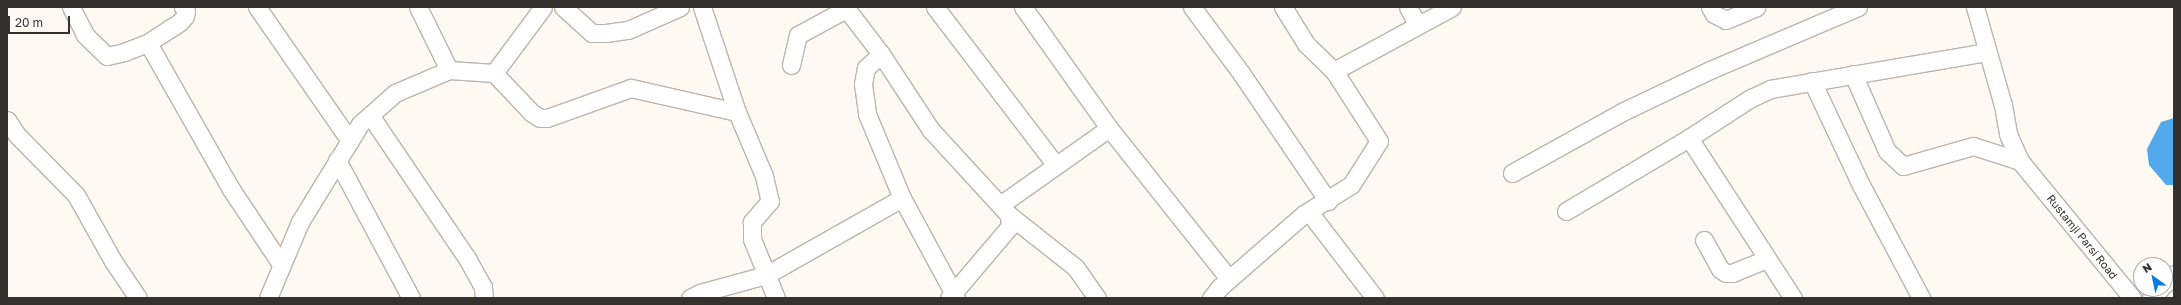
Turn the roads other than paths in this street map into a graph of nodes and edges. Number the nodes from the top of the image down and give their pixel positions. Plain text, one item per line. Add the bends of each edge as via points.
1 (71, 7) edge
2 (183, 7) edge
3 (257, 7) edge
4 (418, 7) edge
5 (543, 7) edge
6 (563, 7) edge
7 (680, 7) edge
8 (702, 7) edge
9 (935, 7) edge
10 (1023, 7) edge
11 (1192, 7) edge
12 (1283, 7) edge
13 (1408, 7) edge
14 (1452, 7) edge
15 (1710, 7) edge
16 (1756, 7) edge
17 (1858, 7) edge
18 (1975, 7) edge
19 (846, 8) edge
20 (1416, 24) junction
21 (148, 43) junction
22 (1986, 52) junction
23 (881, 54) junction
24 (792, 65) dead end
25 (449, 70) junction
26 (1334, 71) junction
27 (494, 73) junction
28 (1853, 74) junction
29 (1812, 81) junction
30 (737, 112) junction
31 (370, 115) junction
32 (7, 120) edge
33 (1109, 128) junction
34 (1689, 138) junction
35 (350, 141) junction
36 (337, 160) junction
37 (2020, 161) junction
38 (1055, 164) junction
39 (1512, 172) dead end
40 (902, 198) junction
41 (1328, 201) junction
42 (1004, 210) junction
43 (1566, 211) dead end
44 (1309, 212) junction
45 (1704, 240) dead end
46 (1766, 259) junction
47 (282, 264) junction
48 (766, 275) junction
49 (1222, 291) edge
50 (953, 297) edge
51 (138, 298) edge
52 (268, 298) edge
53 (411, 298) edge
54 (484, 298) edge
55 (690, 298) edge
56 (776, 298) edge
57 (1097, 298) edge
58 (1375, 298) edge
59 (1793, 298) edge
60 (1921, 298) edge
61 (2132, 298) edge

1 - 21 street via 85,35 107,56
2 - 21 street via 186,11 185,16 180,22
3 - 35 street
4 - 25 street
5 - 27 street
6 - 7 street via 592,33 628,30
8 - 30 street
9 - 38 street
10 - 33 street
11 - 41 street
12 - 26 street via 1306,44
13 - 20 street
14 - 20 street
15 - 16 street via 1714,14 1726,20
17 - 39 street via 1710,70 1624,111
18 - 22 street
19 - 23 street
19 - 24 street via 798,35
20 - 26 street
21 - 47 street via 232,189
22 - 28 street
22 - 37 street via 2003,105 2008,134
23 - 40 street via 866,68 863,84 866,114
23 - 42 street via 931,130
25 - 27 street
25 - 31 street via 395,93
26 - 41 street via 1379,141 1351,185
27 - 30 street via 532,113 540,118 547,118 631,88
28 - 29 street
28 - 37 street via 1887,152 1903,166 1973,146
29 - 34 street via 1763,92
29 - 60 street via 1861,184
30 - 48 street via 764,176 770,201 752,222 752,239
31 - 35 street via 360,124
31 - 54 street via 468,260 483,287
32 - 51 street via 18,135 76,195 113,261
33 - 38 street
33 - 49 street
34 - 43 street
34 - 46 street
35 - 36 street
36 - 47 street via 300,222
36 - 53 street
37 - 61 street, Rustamji Parsi Road
38 - 42 street
40 - 48 street
40 - 50 street
41 - 44 street
42 - 50 street via 1010,226
42 - 57 street via 1076,268
44 - 49 street
44 - 58 street
45 - 46 street via 1720,269 1726,273
46 - 59 street
47 - 52 street
48 - 55 street
48 - 56 street

